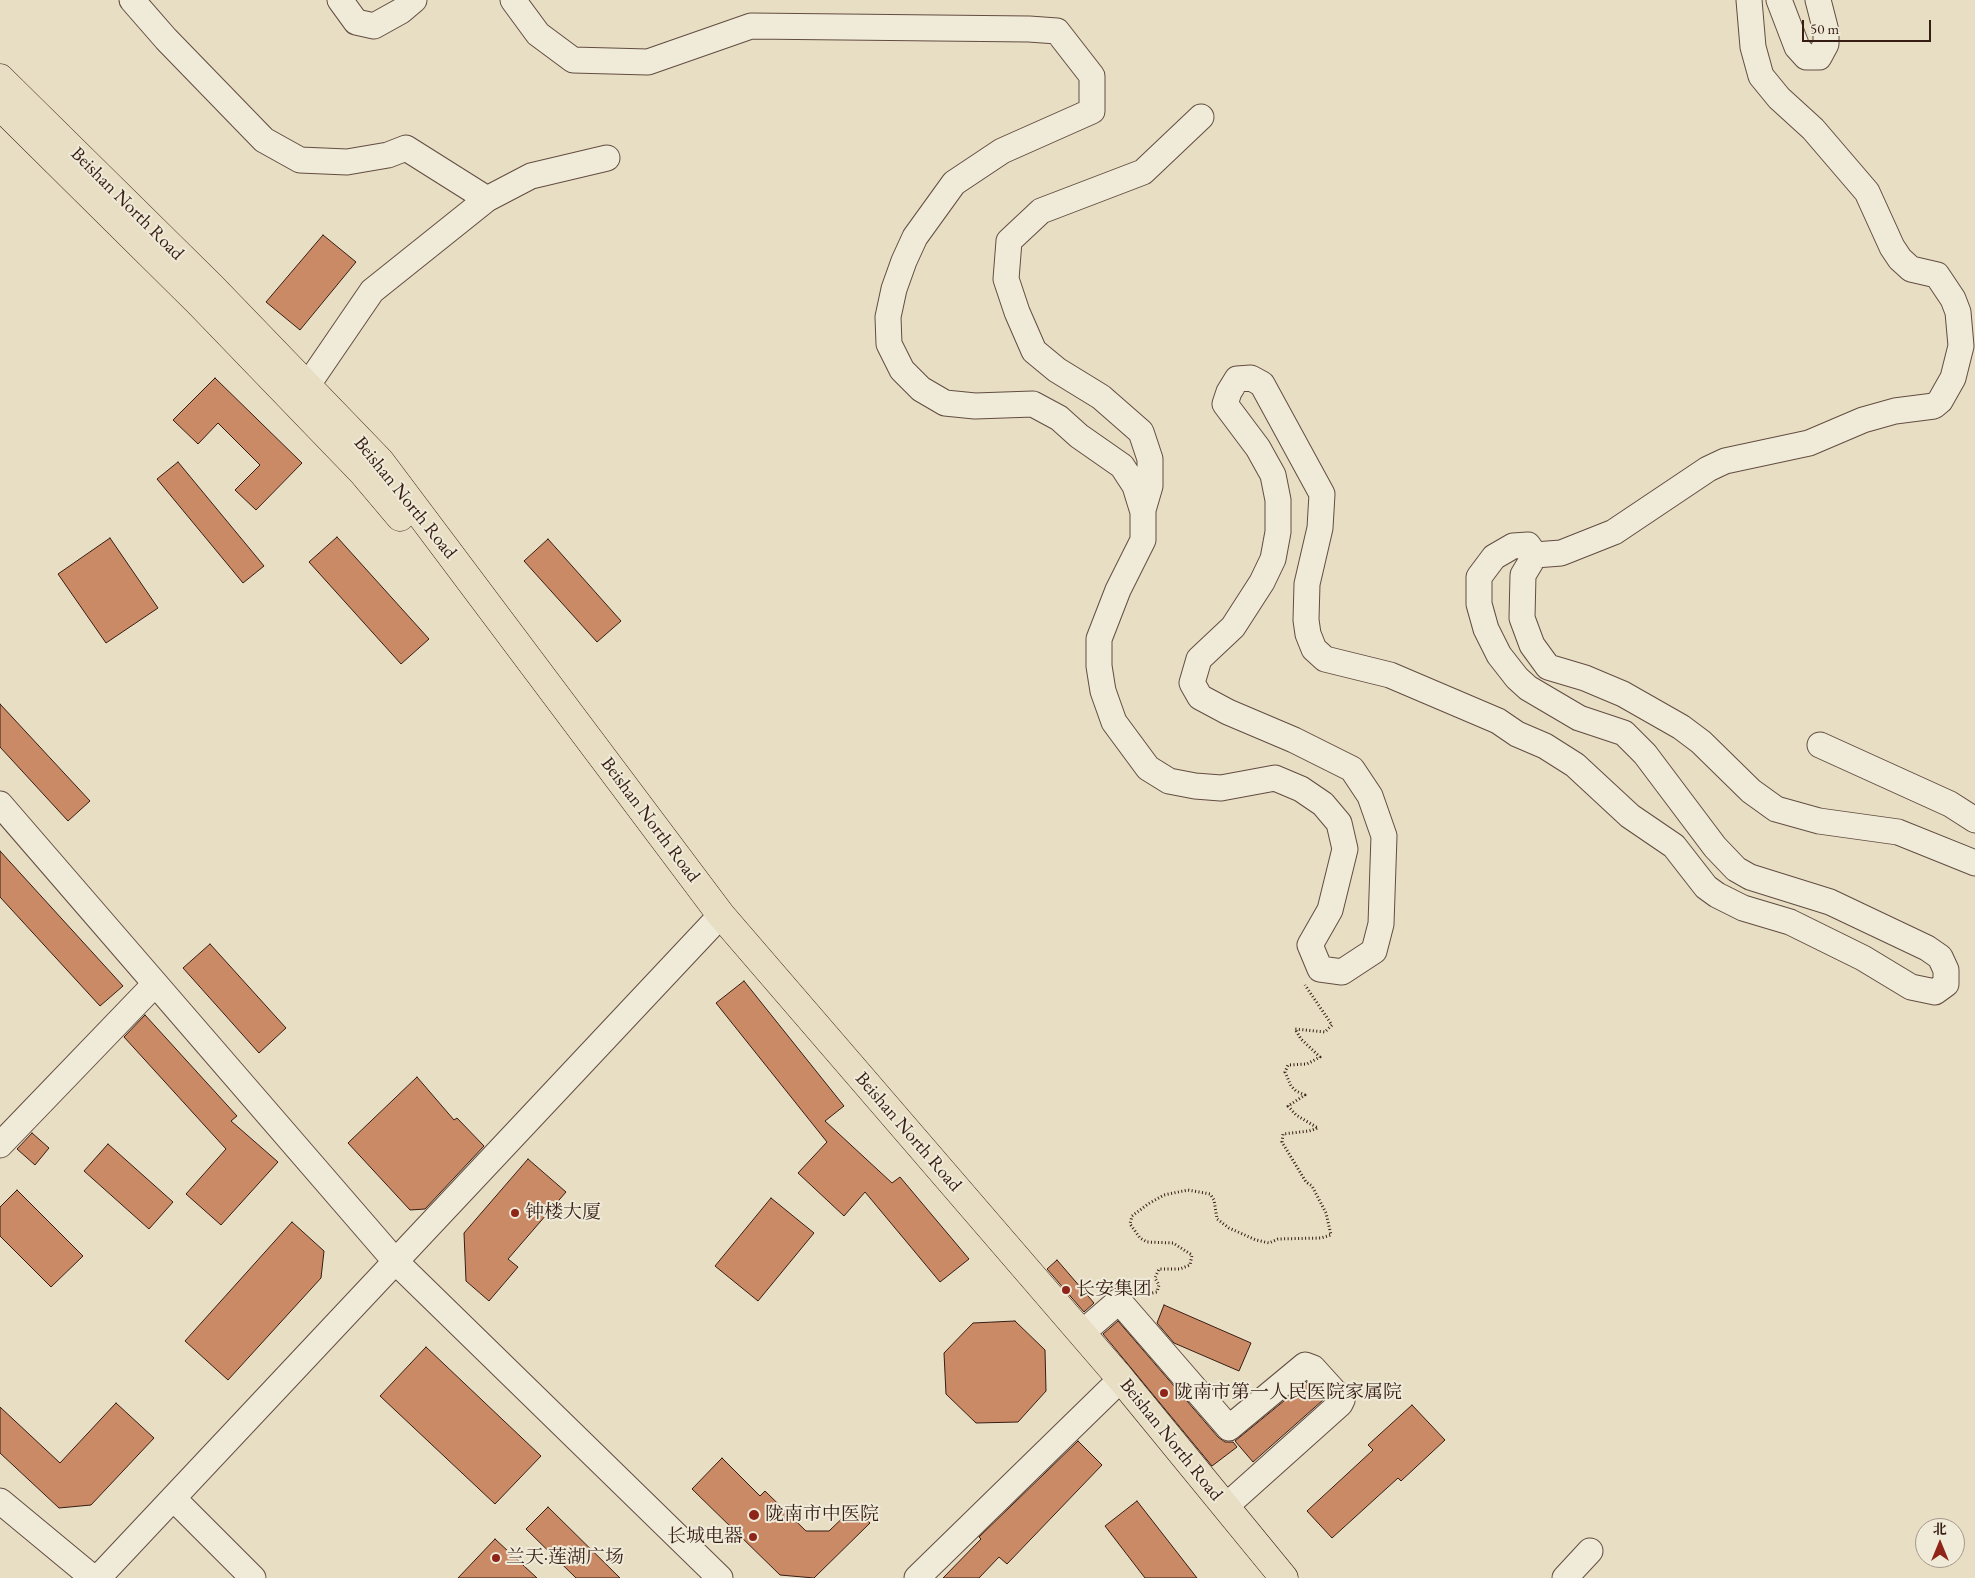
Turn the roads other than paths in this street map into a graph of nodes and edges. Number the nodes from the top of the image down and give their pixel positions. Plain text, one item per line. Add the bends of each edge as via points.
1 (132, 0) edge
2 (340, 0) edge
3 (414, 0) edge
4 (513, 0) edge
5 (1749, 0) edge
6 (1779, 0) edge
7 (1818, 0) edge
8 (0, 78) edge
9 (0, 106) edge
10 (1201, 117) dead end
11 (607, 158) dead end
12 (487, 199) junction
13 (307, 386) junction
14 (1142, 512) junction
15 (1535, 555) junction
16 (1820, 745) dead end
17 (0, 804) edge
18 (1975, 820) edge
19 (1975, 863) edge
20 (716, 921) junction
21 (156, 984) junction
22 (0, 1145) edge
23 (396, 1262) junction
24 (1082, 1333) junction
25 (1115, 1385) junction
26 (174, 1498) junction
27 (0, 1501) edge
28 (1225, 1506) junction
29 (1590, 1552) dead end
30 (93, 1578) edge
31 (98, 1578) edge
32 (254, 1578) edge
33 (720, 1578) edge
34 (917, 1578) edge
35 (1261, 1578) edge
36 (1284, 1578) edge
37 (1565, 1578) edge

1 - 12 street via 264,140 300,160 347,162 388,155 406,148
2 - 3 street via 356,22 374,26
4 - 14 street via 538,34 573,60 648,62 751,26 1057,31 1092,76 1092,112 1002,151 954,183 914,236 894,289 888,317 889,344 902,370 921,389 946,403 975,406 1033,404 1059,418 1122,466 1135,486
5 - 15 street via 1753,47 1761,76 1779,98 1813,129 1867,192 1900,259 1910,268 1937,275 1953,299 1958,312 1961,346 1954,378 1934,406 1895,411 1862,420 1809,442 1725,461 1614,532 1561,553
6 - 7 street via 1797,47 1806,57 1819,56 1826,44
8 - 13 main road, Beishan North Road via 212,287
9 - 20 main road, Beishan North Road via 199,303 362,472 456,582
10 - 14 street via 1144,172 1041,211 1009,241 1006,279 1034,351 1057,370 1101,397 1141,432 1150,459 1150,486
11 - 12 street via 531,176
12 - 13 street via 372,292
13 - 20 main road, Beishan North Road via 380,461
14 - 15 street via 1142,540 1099,639 1103,691 1114,722 1148,768 1169,781 1221,788 1275,778 1301,789 1323,804 1339,823 1345,849 1330,910 1310,945 1320,969 1342,972 1374,951 1381,924 1384,836 1370,796 1352,769 1200,697 1192,683 1199,658 1232,627 1262,582 1273,559 1278,532 1278,500 1273,475 1258,448 1225,404 1237,379 1250,378 1262,384 1322,494 1320,528 1307,584 1306,620 1314,649 1325,659 1390,675 1498,721 1517,734 1546,746 1575,765 1630,816 1674,846 1706,887 1717,895 1742,908 1790,922 1863,958 1911,987 1936,992 1946,984 1946,970 1940,957 1927,948 1830,902 1736,869 1715,847 1645,754 1624,733 1579,718 1517,678 1499,655 1486,629 1480,604 1480,577 1494,557 1513,546 1528,545
15 - 19 street via 1523,575 1522,618 1532,645 1548,667 1623,694 1681,727 1751,791 1776,809 1819,821 1898,832
16 - 18 street via 1950,804
17 - 21 street
20 - 23 street
20 - 24 main road, Beishan North Road
20 - 25 main road, Beishan North Road
21 - 22 street
21 - 23 street
23 - 26 street
23 - 33 street
24 - 25 main road, Beishan North Road
24 - 28 street via 1119,1300 1229,1428 1305,1365 1313,1368 1342,1400
25 - 28 main road, Beishan North Road
25 - 34 street
25 - 35 main road, Beishan North Road
26 - 31 street
26 - 32 street
27 - 30 street
28 - 36 main road, Beishan North Road
29 - 37 street

